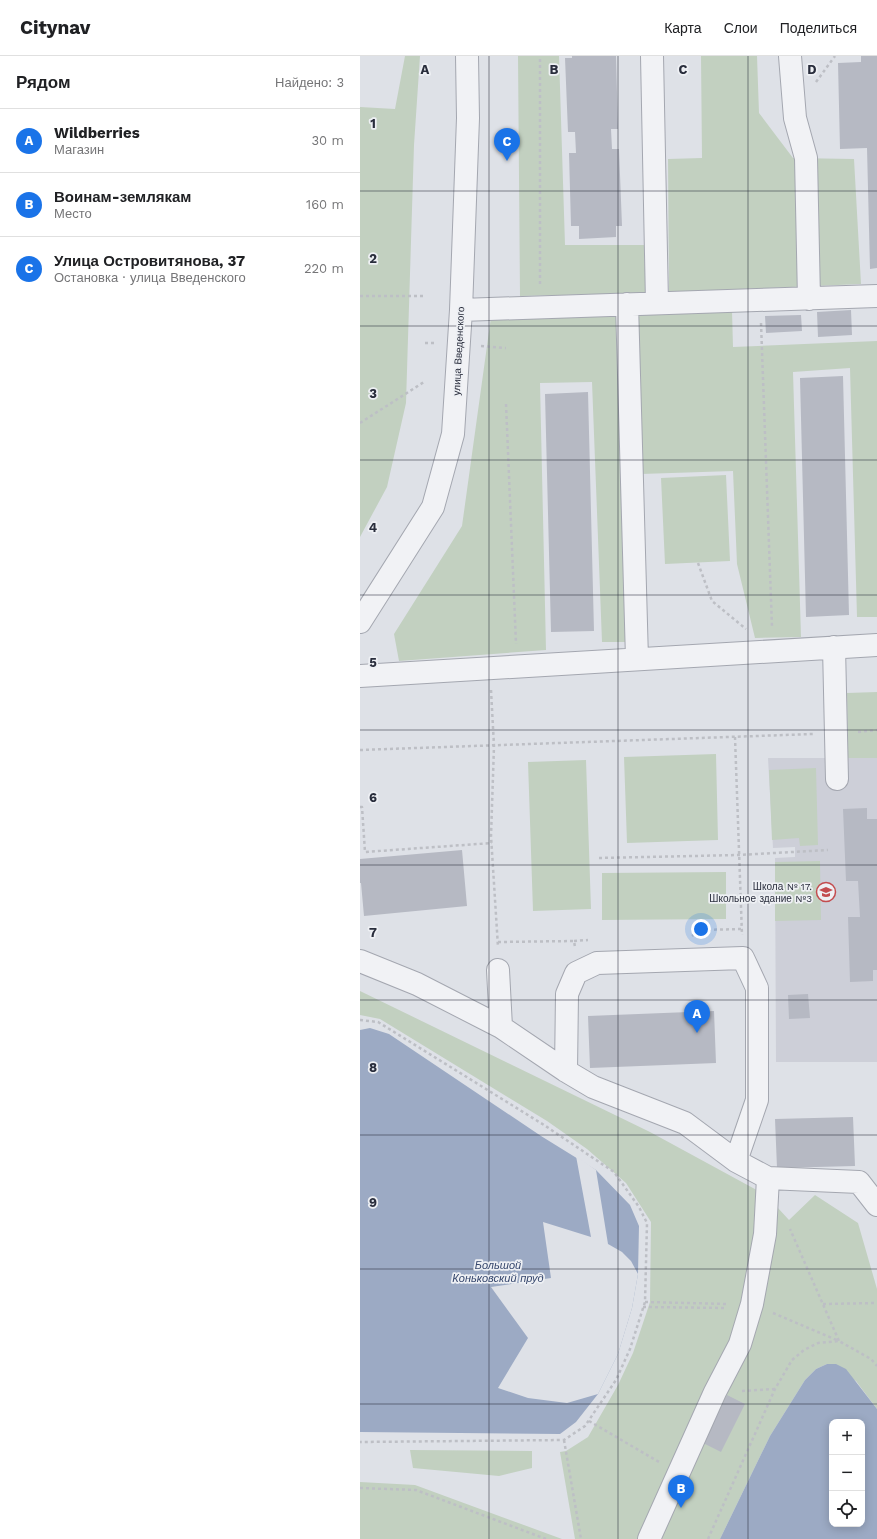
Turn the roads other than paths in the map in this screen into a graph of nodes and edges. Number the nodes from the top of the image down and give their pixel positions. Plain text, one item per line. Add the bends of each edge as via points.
1 (467, 56) edge
2 (652, 56) edge
3 (790, 56) edge
4 (877, 296) edge
5 (809, 299) junction
6 (627, 304) junction
7 (657, 304) junction
8 (460, 310) junction
9 (360, 622) edge
10 (877, 645) edge
11 (834, 647) junction
12 (637, 660) junction
13 (360, 676) edge
14 (837, 779) dead end
15 (360, 961) edge
16 (498, 970) road end
17 (501, 1027) junction
18 (566, 1071) junction
19 (736, 1161) junction
20 (768, 1178) junction
21 (868, 1182) edge
22 (877, 1205) edge
23 (649, 1539) edge

1 - 8 street, улица Введенского via 468,118
2 - 7 street
3 - 5 street via 795,118 806,158
4 - 5 street
5 - 7 street
6 - 7 street
6 - 8 street
6 - 12 street
8 - 9 street, улица Введенского via 453,434 433,507
10 - 11 street
11 - 12 street
11 - 14 street
12 - 13 street
15 - 17 street via 417,984
16 - 17 street
17 - 18 street
18 - 19 street via 594,1087 685,1123
18 - 19 street via 567,994 576,973 597,963 743,958 757,988 757,1100
19 - 20 street
20 - 21 street
20 - 23 street via 765,1234 752,1306 740,1344 715,1392
21 - 22 street

